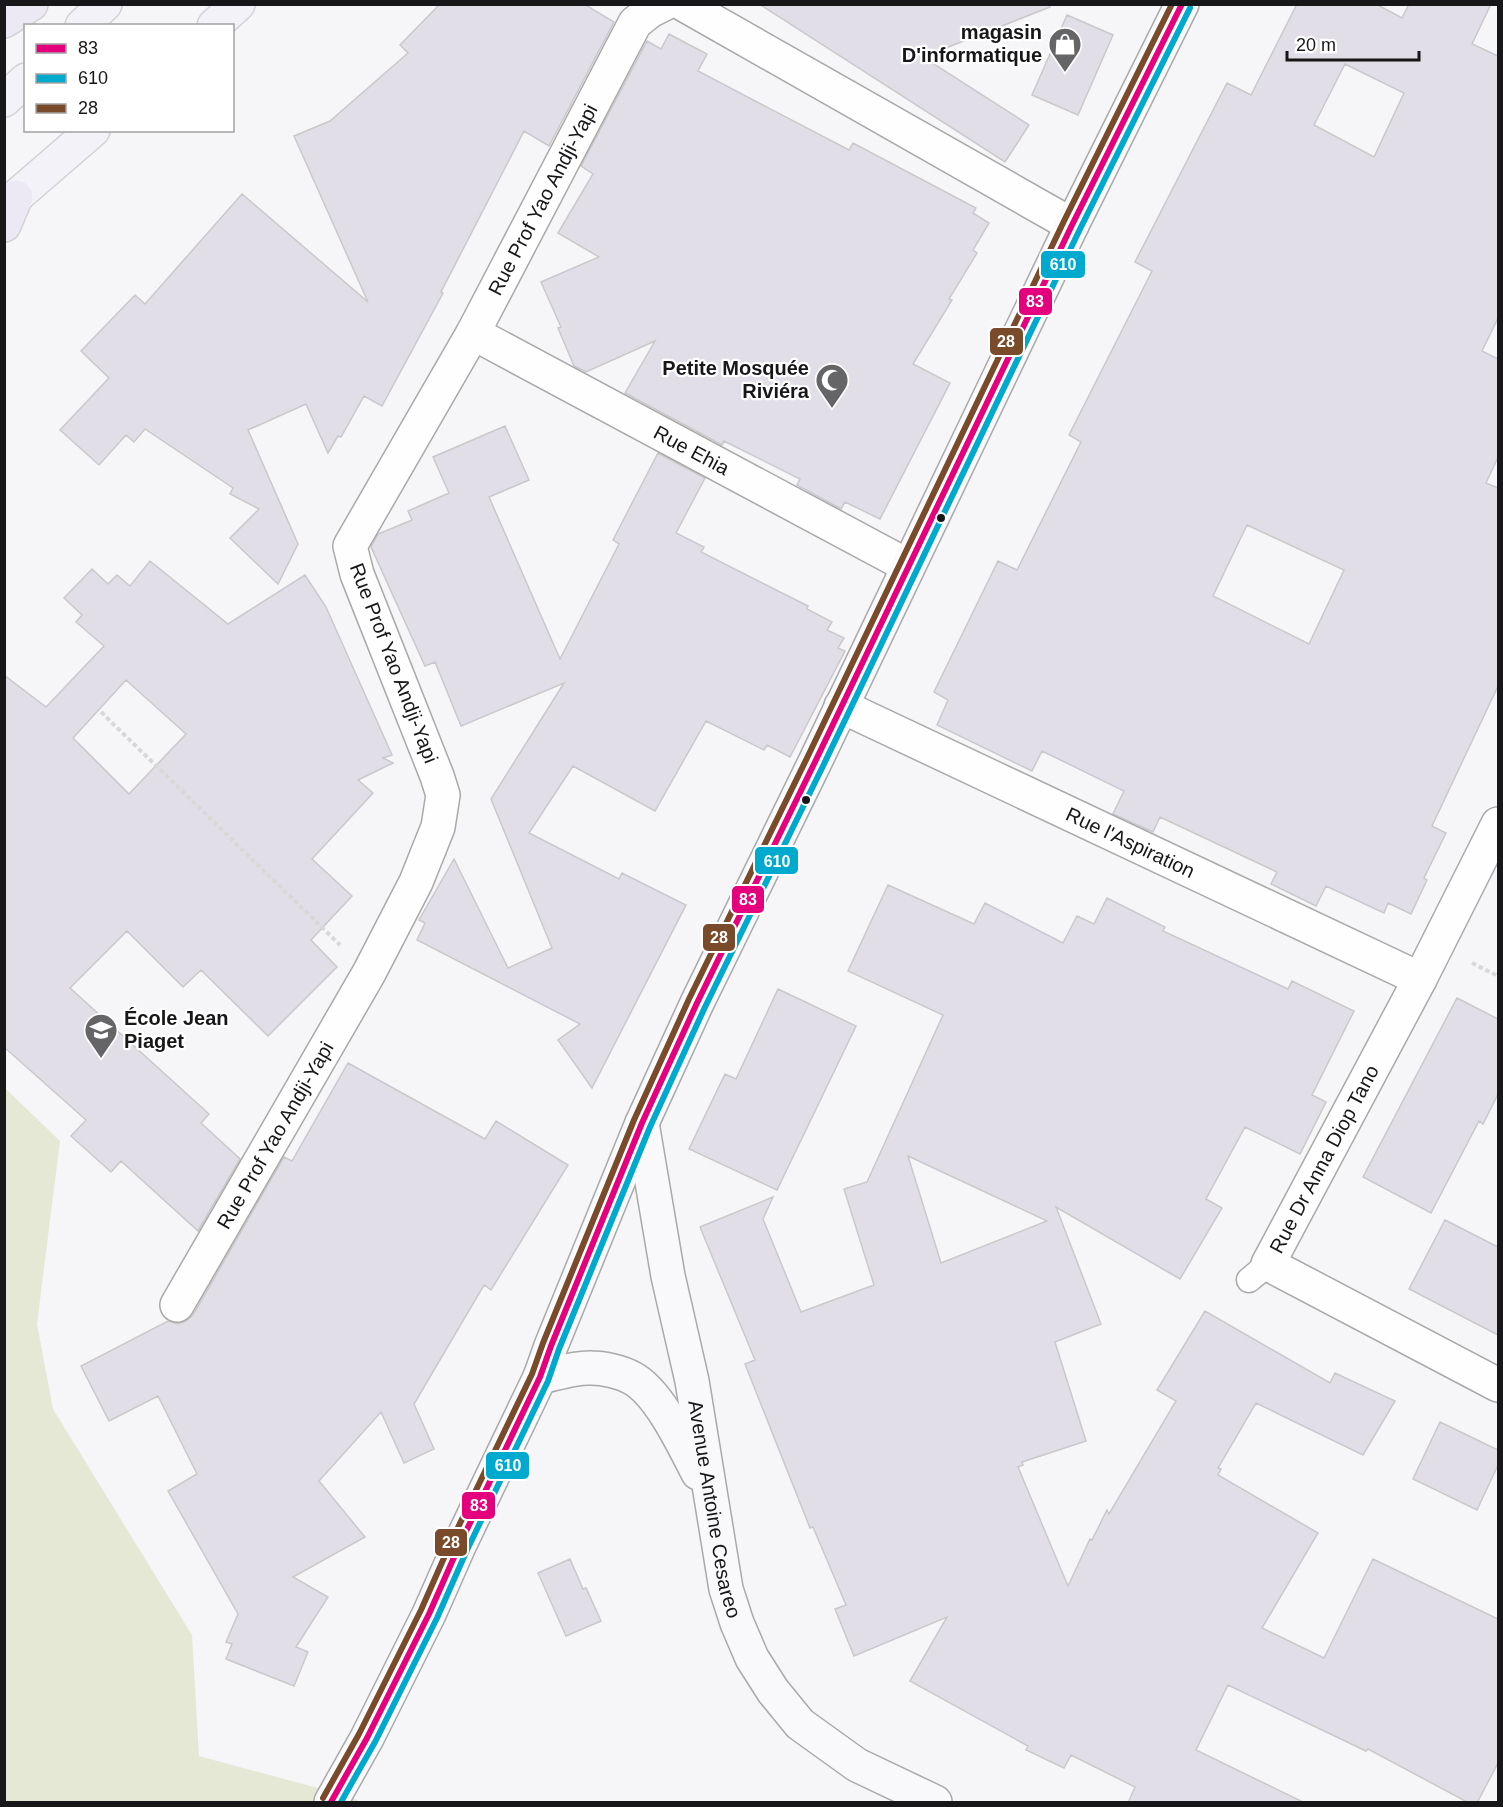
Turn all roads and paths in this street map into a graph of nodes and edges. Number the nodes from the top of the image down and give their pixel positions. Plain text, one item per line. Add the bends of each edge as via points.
1 (31, 4) edge
2 (105, 4) edge
3 (238, 4) edge
4 (664, 4) edge
5 (683, 4) edge
6 (1182, 4) edge
7 (4, 21) edge
8 (84, 24) edge
9 (215, 24) edge
10 (24, 82) edge
11 (4, 100) edge
12 (91, 132) edge
13 (8, 210) edge
14 (1072, 225) junction
15 (473, 333) junction
16 (908, 566) junction
17 (841, 706) junction
18 (101, 712) dead end
19 (1498, 824) edge
20 (369, 973) junction
21 (1420, 980) junction
22 (642, 1123) junction
23 (177, 1305) dead end
24 (540, 1377) junction
25 (1498, 1385) edge
26 (712, 1500) junction
27 (332, 1803) edge
28 (934, 1803) edge

1 - 7 highway
2 - 8 main road
3 - 9 main road
4 - 15 street, Rue Prof Yao Andji-Yapi via 635,23
5 - 14 street
6 - 14 street
10 - 11 main road
12 - 13 main road
14 - 16 street
15 - 16 street, Rue Ehia
15 - 20 street, Rue Prof Yao Andji-Yapi via 350,546 357,574 443,795 438,827 416,882
16 - 17 street
17 - 21 street, Rue l'Aspiration
17 - 22 street
18 - 20 path
19 - 21 street, Rue Dr Anna Diop Tano
20 - 23 street, Rue Prof Yao Andji-Yapi
21 - 25 street, Rue Dr Anna Diop Tano via 1259,1272
22 - 24 street
22 - 26 street, Avenue Antoine Cesareo
24 - 26 street via 589,1368 632,1378 650,1393 668,1420
24 - 27 street via 429,1614
26 - 28 street, Avenue Antoine Cesareo via 726,1589 752,1658 773,1691 800,1724 857,1765

